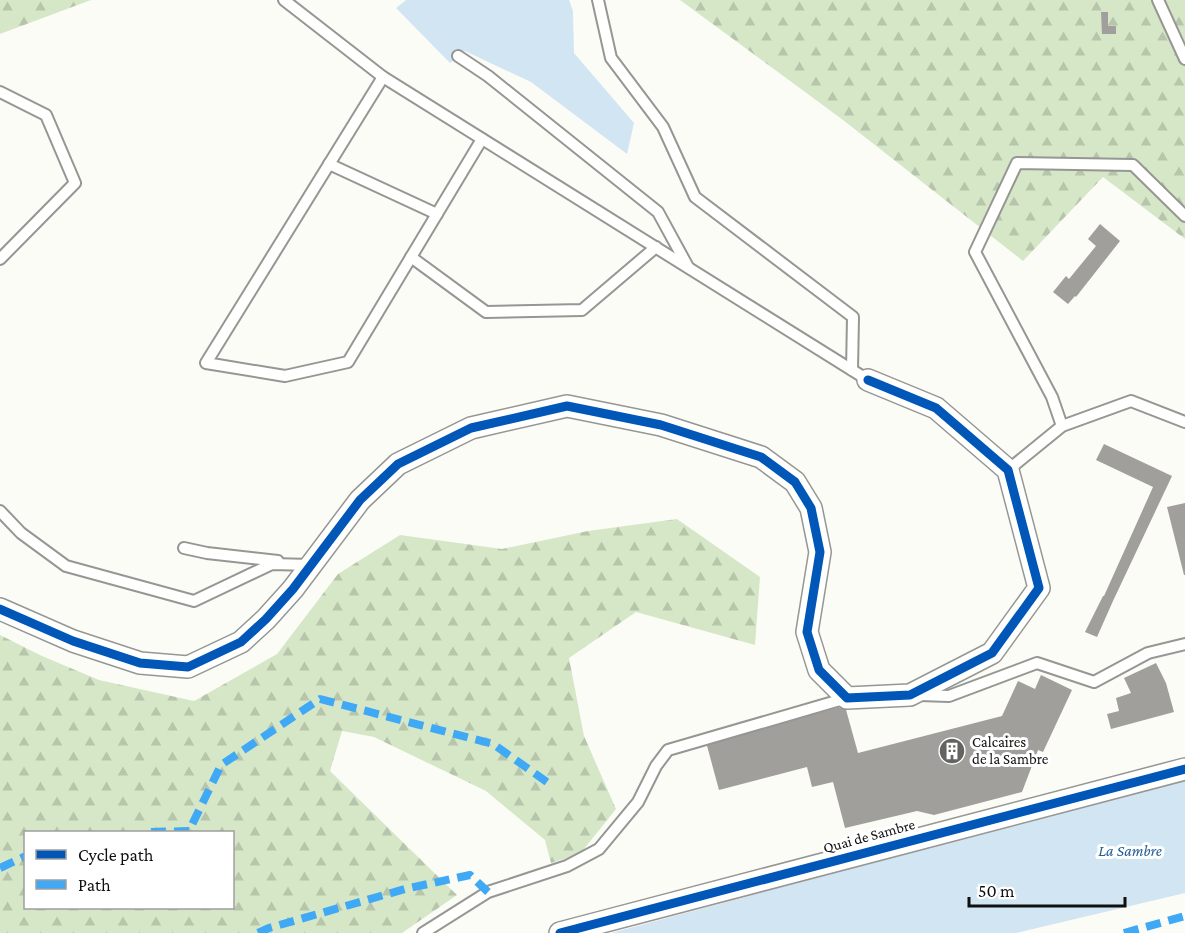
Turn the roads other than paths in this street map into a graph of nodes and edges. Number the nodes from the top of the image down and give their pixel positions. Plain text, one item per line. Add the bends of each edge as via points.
1 (284, 0) edge
2 (598, 0) edge
3 (1158, 0) edge
4 (458, 56) dead end
5 (1185, 59) edge
6 (383, 77) junction
7 (0, 92) edge
8 (482, 139) junction
9 (328, 164) junction
10 (437, 214) junction
11 (1185, 216) edge
12 (656, 247) junction
13 (411, 257) junction
14 (0, 259) edge
15 (688, 268) junction
16 (860, 375) junction
17 (1185, 422) edge
18 (1062, 426) junction
19 (1008, 470) junction
20 (0, 511) edge
21 (184, 548) dead end
22 (311, 565) junction
23 (0, 609) edge
24 (1185, 645) edge
25 (910, 695) junction
26 (847, 698) junction
27 (1185, 769) edge
28 (423, 933) edge
29 (560, 933) edge

1 - 6 lane
2 - 16 lane via 611,58 663,127 695,197 853,317
3 - 5 lane
4 - 15 lane via 658,212
6 - 8 lane
6 - 9 lane
7 - 14 lane via 46,115 75,183
8 - 10 lane
8 - 12 lane
9 - 10 lane
9 - 13 lane via 206,363 285,376 348,362
10 - 13 lane
11 - 18 lane via 1133,165 1017,163 975,252 1052,398
12 - 13 lane via 582,310 486,312
12 - 15 lane
15 - 16 lane
16 - 19 street via 936,408
17 - 18 lane via 1131,401
18 - 19 lane
19 - 25 street via 1039,588 992,653
20 - 22 lane via 21,533 66,566 194,601 272,564
21 - 22 lane
22 - 23 street via 266,619 241,642 188,667 140,663 73,641
22 - 26 street via 360,500 398,464 471,428 567,406 661,425 761,457 795,482 811,508 820,552 807,632 819,670
24 - 25 lane via 1148,653 1094,682 1037,663 949,696
25 - 26 street
26 - 28 lane via 668,750 638,802 599,849 567,866 488,892
27 - 29 street, Quai de Sambre

